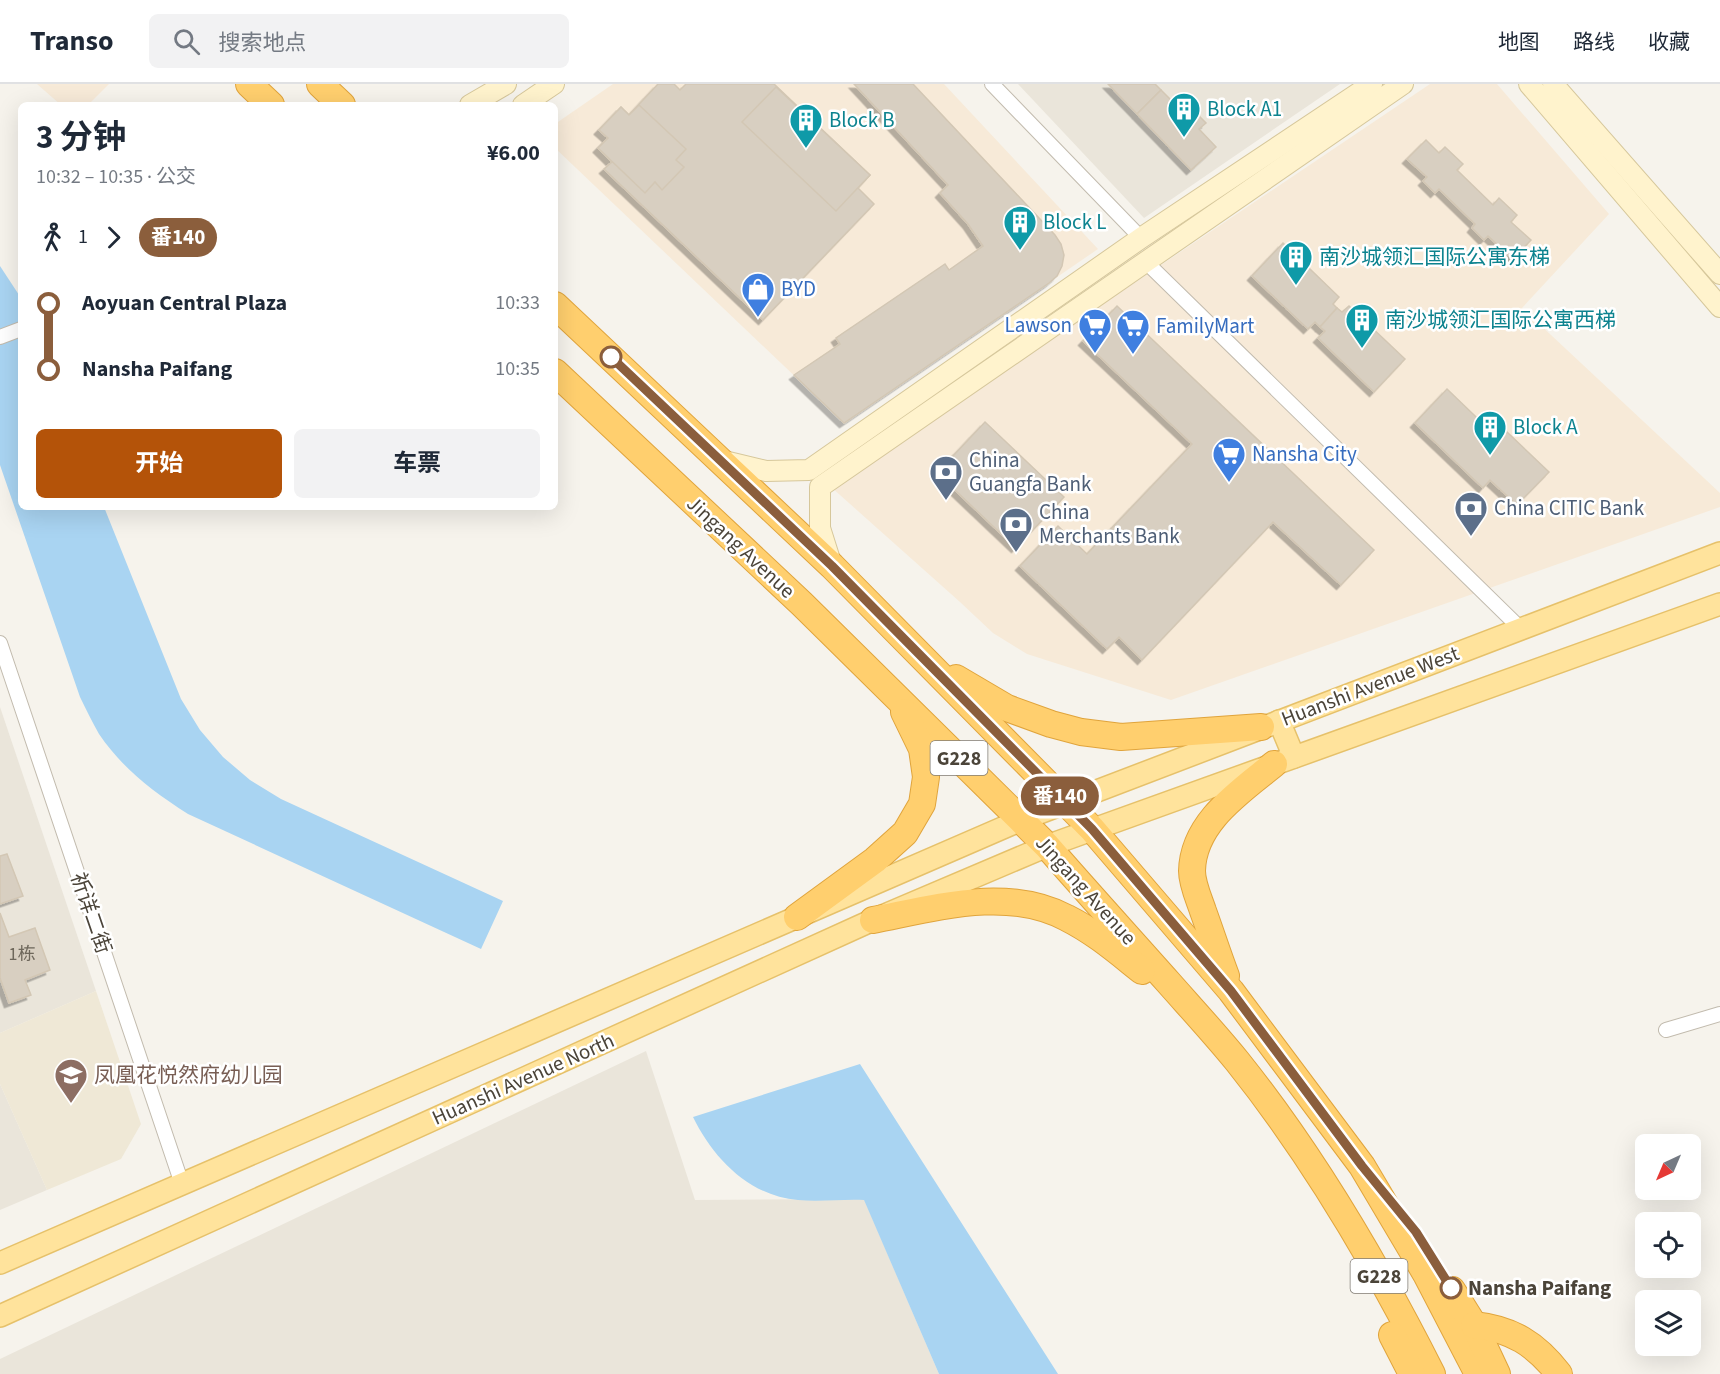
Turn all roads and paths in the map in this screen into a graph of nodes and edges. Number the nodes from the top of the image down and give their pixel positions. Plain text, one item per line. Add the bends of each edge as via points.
1 (249, 84) edge
2 (320, 84) edge
3 (506, 84) edge
4 (554, 84) edge
5 (992, 84) edge
6 (1372, 84) edge
7 (1403, 84) edge
8 (1529, 84) edge
9 (1553, 84) edge
10 (268, 102) edge
11 (339, 102) edge
12 (475, 102) edge
13 (527, 102) edge
14 (1141, 238) junction
15 (1146, 262) junction
16 (1720, 274) edge
17 (1720, 307) edge
18 (558, 308) edge
19 (18, 330) edge
20 (0, 338) edge
21 (558, 375) edge
22 (720, 460) junction
23 (1720, 553) edge
24 (832, 566) junction
25 (1720, 604) edge
26 (1521, 629) junction
27 (0, 643) edge
28 (924, 659) junction
29 (897, 696) junction
30 (1270, 724) junction
31 (1284, 760) junction
32 (1066, 802) junction
33 (1021, 820) junction
34 (1092, 829) junction
35 (1047, 846) junction
36 (797, 917) junction
37 (873, 920) junction
38 (1231, 991) junction
39 (1720, 1014) edge
40 (1198, 1016) junction
41 (1666, 1030) dead end
42 (1285, 1062) junction
43 (1242, 1067) junction
44 (1362, 1166) junction
45 (1322, 1180) junction
46 (182, 1184) junction
47 (0, 1263) edge
48 (0, 1316) edge
49 (1474, 1325) junction
50 (1412, 1374) edge
51 (1432, 1374) edge
52 (1478, 1374) edge
53 (1497, 1374) edge
54 (1559, 1374) edge

1 - 10 highway
2 - 11 highway
3 - 12 street
4 - 13 street
5 - 14 street
6 - 14 street
7 - 15 street
8 - 17 street
9 - 16 street
14 - 22 street via 809,470 766,471
15 - 24 street via 820,487 820,528
15 - 26 street
18 - 22 highway, Jingang Avenue / G228
19 - 20 street
21 - 29 highway, Jingang Avenue / G228
22 - 24 highway, Jingang Avenue / G228
23 - 26 main road, Huanshi Avenue West
24 - 28 highway, Jingang Avenue / G228
25 - 31 main road, Huanshi Avenue West
26 - 30 main road, Huanshi Avenue West
27 - 46 street, 祈详二街
28 - 30 highway via 1007,708 1081,732 1121,737
28 - 32 highway, Jingang Avenue / G228
29 - 33 highway, Jingang Avenue / G228
29 - 36 highway via 922,749 926,777 922,804 905,833
30 - 31 main road
30 - 32 main road, Huanshi Avenue West
31 - 34 main road, Huanshi Avenue West
31 - 38 highway via 1227,802 1198,842 1192,871
32 - 33 main road, Huanshi Avenue West
32 - 34 highway, Jingang Avenue / G228
33 - 35 highway, Jingang Avenue / G228
33 - 36 main road, Huanshi Avenue North
34 - 35 main road, Huanshi Avenue West
34 - 38 highway, Jingang Avenue / G228
35 - 37 main road, Huanshi Avenue North
35 - 40 highway, Jingang Avenue / G228
36 - 46 main road, Huanshi Avenue North
37 - 40 highway via 949,905 993,901 1033,905 1065,916 1100,938
37 - 48 main road, Huanshi Avenue North
38 - 42 highway, Jingang Avenue / G228
39 - 41 street
40 - 43 highway, Jingang Avenue / G228
42 - 43 highway via 1264,1054
42 - 44 highway, Jingang Avenue / G228
43 - 45 highway, Jingang Avenue / G228
44 - 49 highway via 1416,1232
44 - 52 highway, Jingang Avenue / G228 via 1426,1274
45 - 50 highway via 1340,1238
45 - 51 highway, Jingang Avenue / G228
46 - 47 main road, Huanshi Avenue North
49 - 53 highway
49 - 54 highway via 1495,1327 1518,1337 1548,1359

